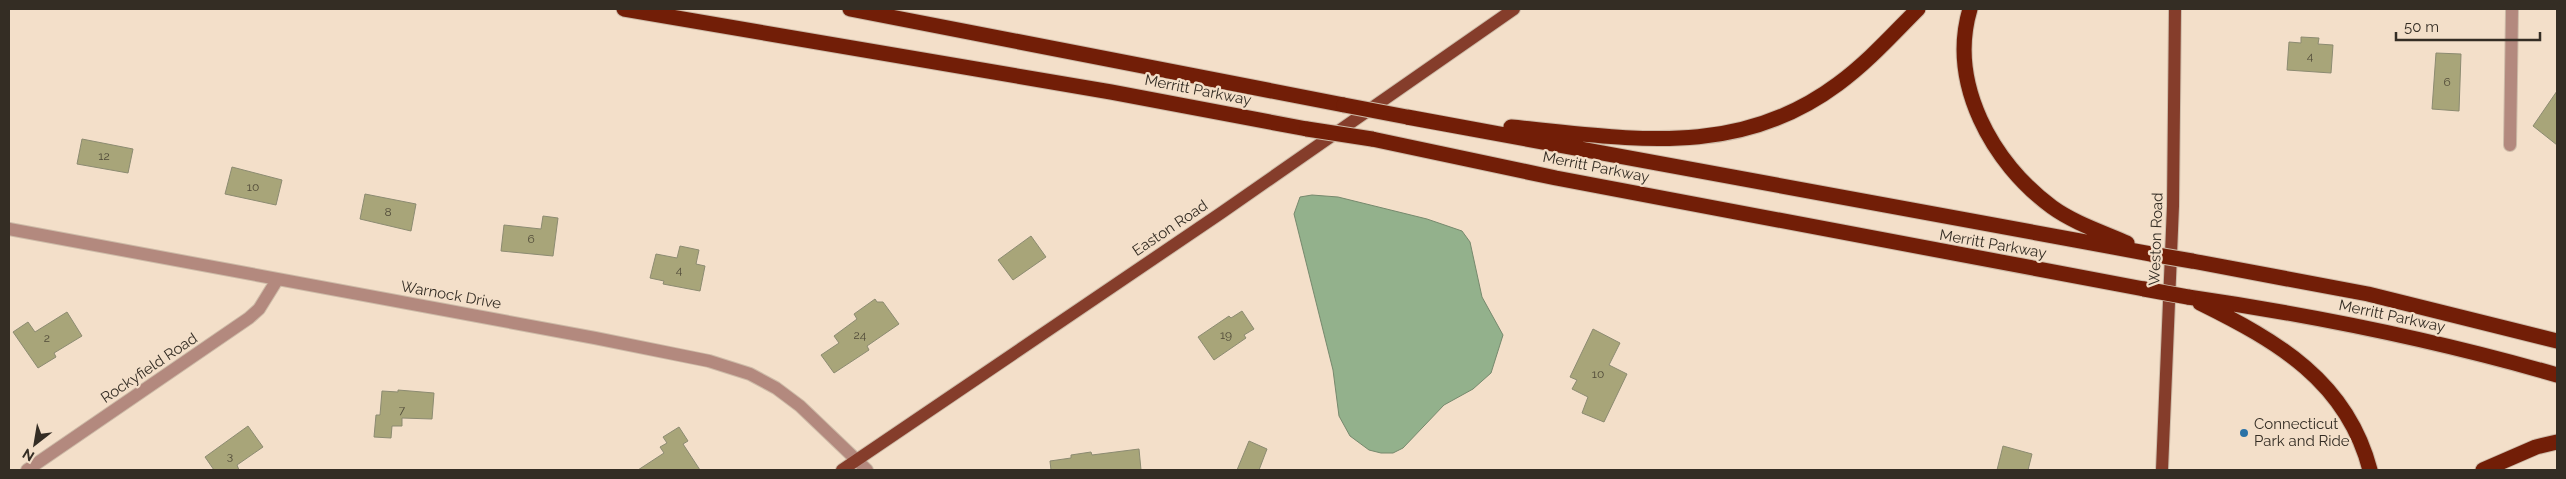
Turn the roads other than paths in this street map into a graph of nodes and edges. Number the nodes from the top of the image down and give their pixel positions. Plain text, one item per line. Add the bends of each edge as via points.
1 (624, 9) edge
2 (850, 9) edge
3 (1514, 9) edge
4 (1918, 9) edge
5 (1970, 9) edge
6 (2175, 9) edge
7 (2512, 9) edge
8 (1407, 117) junction
9 (2510, 145) dead end
10 (9, 229) edge
11 (2151, 254) junction
12 (277, 280) junction
13 (2188, 297) junction
14 (2557, 341) edge
15 (2557, 376) edge
16 (2557, 442) edge
17 (857, 460) junction
18 (27, 470) edge
19 (842, 470) edge
20 (867, 470) edge
21 (2162, 470) edge
22 (2370, 470) edge
23 (2483, 470) edge

1 - 13 highway, Merritt Parkway, bridge via 1372,139 1614,189
2 - 8 highway, Merritt Parkway, bridge
3 - 17 main road, Easton Road via 1213,219
4 - 8 highway via 1860,67 1820,97 1778,119 1721,136 1671,140
5 - 11 highway via 1965,25 1964,60 1968,84 1989,137 2009,167 2054,208
6 - 21 main road, Weston Road via 2173,206
7 - 9 street
8 - 11 highway, Merritt Parkway
10 - 12 street, Warnock Drive
11 - 14 highway, Merritt Parkway, bridge via 2368,294
12 - 17 street, Warnock Drive via 594,338 730,367 789,396
12 - 18 street, Rockyfield Road via 259,309 249,318
13 - 15 highway, Merritt Parkway via 2411,337
13 - 22 highway via 2271,341 2316,376 2338,400 2355,430
16 - 23 highway
17 - 19 main road, Easton Road
17 - 20 street, Warnock Drive

